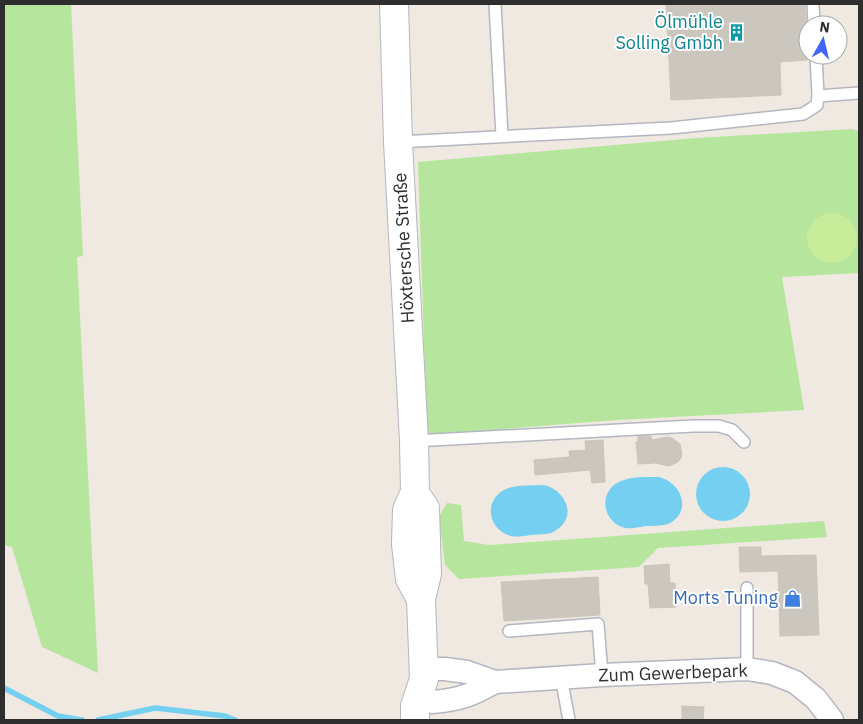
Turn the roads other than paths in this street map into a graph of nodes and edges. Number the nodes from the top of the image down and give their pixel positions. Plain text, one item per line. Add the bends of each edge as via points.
1 (394, 4) edge
2 (496, 4) edge
3 (816, 65) edge
4 (859, 93) edge
5 (818, 96) junction
6 (502, 136) junction
7 (398, 142) junction
8 (414, 441) junction
9 (744, 442) dead end
10 (747, 588) dead end
11 (509, 631) dead end
12 (747, 669) junction
13 (602, 675) junction
14 (561, 677) junction
15 (495, 682) junction
16 (426, 698) edge
17 (569, 720) edge
18 (832, 720) edge

1 - 7 street, Höxtersche Straße
2 - 6 lane
3 - 5 lane
4 - 5 lane
5 - 6 lane via 817,105 803,114 671,128
6 - 7 lane
7 - 8 street, Höxtersche Straße
8 - 9 lane via 719,426 732,430
8 - 16 street, Höxtersche Straße via 414,492 407,510 406,544 410,579 421,599
10 - 12 lane
11 - 13 lane via 598,624
12 - 13 street, Zum Gewerbepark
12 - 18 street, Zum Gewerbepark via 772,673 795,682 816,699
13 - 14 street, Zum Gewerbepark
14 - 15 street, Zum Gewerbepark
14 - 17 lane
15 - 16 street, Zum Gewerbepark via 470,696 448,700
15 - 16 street, Zum Gewerbepark via 467,672 445,669

